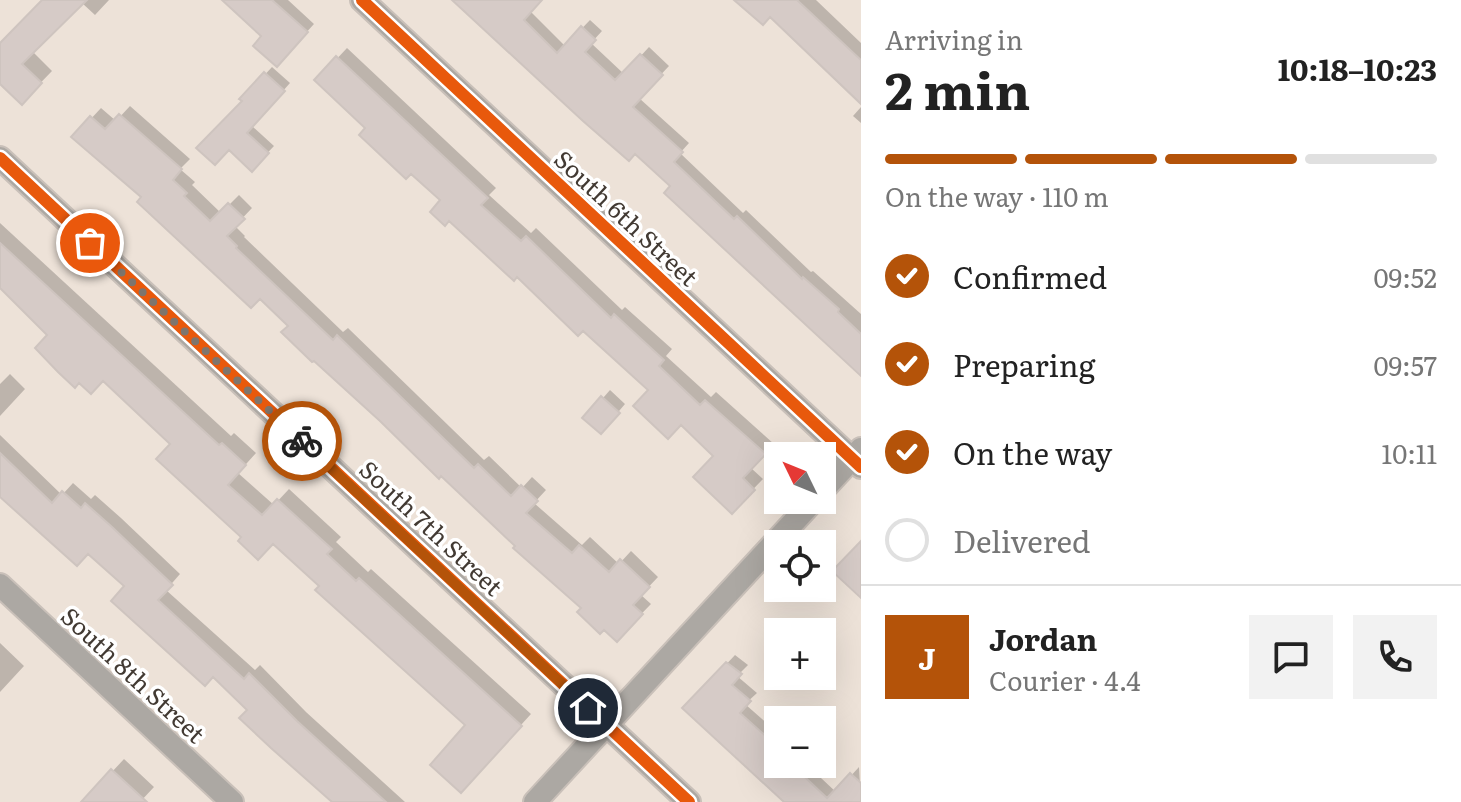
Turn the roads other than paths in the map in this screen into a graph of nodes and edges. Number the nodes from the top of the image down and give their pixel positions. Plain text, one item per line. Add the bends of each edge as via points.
1 (362, 0) edge
2 (0, 158) edge
3 (858, 458) edge
4 (836, 478) edge
5 (801, 514) edge
6 (0, 585) edge
7 (606, 726) junction
8 (228, 801) edge
9 (535, 802) edge
10 (689, 802) edge

1 - 3 street, South 6th Street
2 - 7 street, South 7th Street
3 - 4 street
5 - 7 street
6 - 8 street, South 8th Street
7 - 9 street
7 - 10 street, South 7th Street

